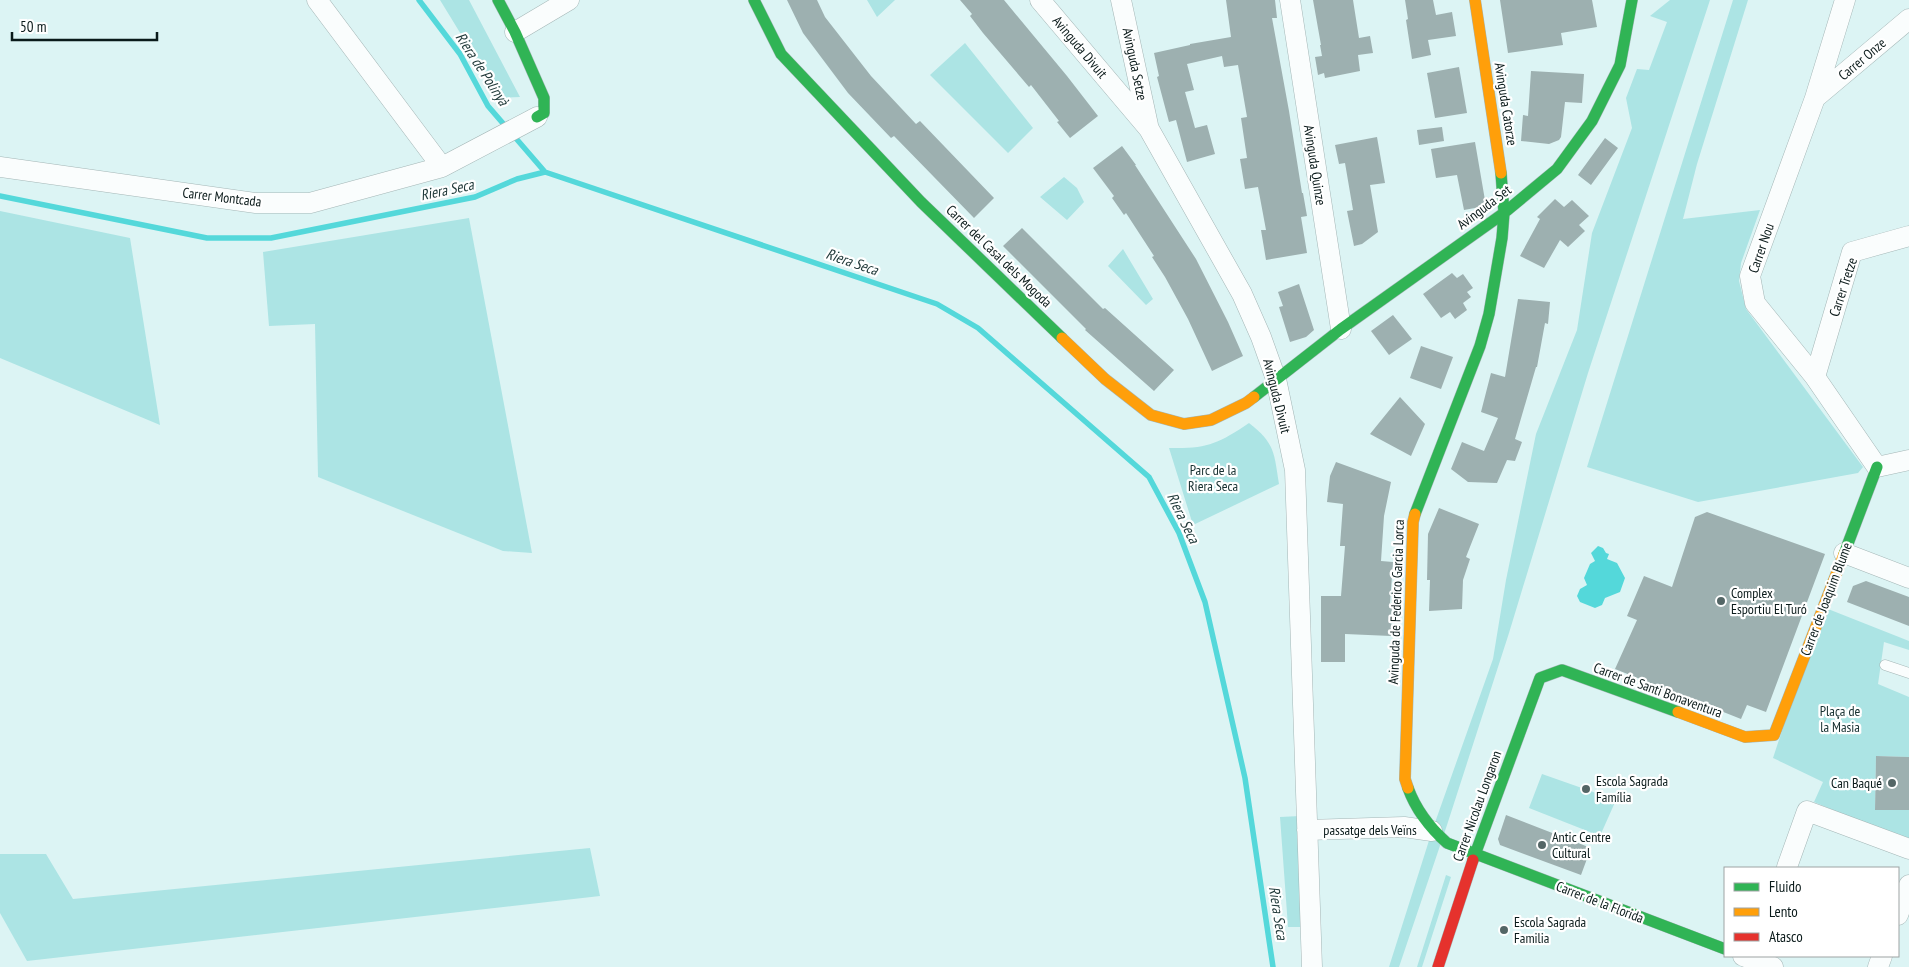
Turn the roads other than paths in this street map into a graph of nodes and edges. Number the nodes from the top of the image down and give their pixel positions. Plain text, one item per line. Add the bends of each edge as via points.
1 (317, 0) edge
2 (498, 0) edge
3 (569, 0) edge
4 (754, 0) edge
5 (1040, 0) edge
6 (1121, 0) edge
7 (1290, 0) edge
8 (1475, 0) edge
9 (1632, 0) edge
10 (1845, 0) edge
11 (1909, 19) edge
12 (515, 32) junction
13 (1815, 98) junction
14 (537, 117) joint
15 (1149, 129) junction
16 (0, 166) edge
17 (442, 167) junction
18 (1504, 213) junction
19 (1909, 236) edge
20 (1341, 329) junction
21 (1815, 377) junction
22 (1276, 379) junction
23 (1909, 460) edge
24 (1877, 466) junction
25 (1844, 553) junction
26 (1909, 578) edge
27 (1885, 665) dead end
28 (1562, 670) joint
29 (1909, 673) edge
30 (1744, 737) joint
31 (1307, 830) junction
32 (1432, 831) junction
33 (1909, 850) edge
34 (1475, 854) junction
35 (1787, 867) dead end
36 (1909, 885) edge
37 (1899, 912) edge
38 (1724, 949) edge
39 (1746, 957) edge
40 (1312, 967) edge
41 (1438, 967) edge
42 (1773, 967) edge

1 - 17 street
2 - 12 street
3 - 12 street
4 - 22 street, Carrer del Casal dels Mogoda via 781,54 908,188 1105,379 1151,415 1184,424 1211,420 1246,403
5 - 15 street, Avinguda Divuit
6 - 15 street, Avinguda Setze
7 - 20 street, Avinguda Quinze
8 - 18 street, Avinguda Catorze via 1503,185
9 - 18 street, Avinguda Set via 1620,65 1592,121 1557,169
10 - 13 street, Carrer Nou
11 - 13 street, Carrer Onze
12 - 14 street via 544,98 544,113
13 - 21 street, Carrer Nou via 1750,276 1755,303
14 - 17 street, Carrer Montcada
15 - 22 street, Avinguda Divuit via 1242,294
16 - 17 street, Carrer Montcada via 256,203 310,203
18 - 20 street, Avinguda Set
18 - 32 street, Avinguda de Federico Garcia Lorca via 1489,314 1480,346 1413,522 1405,779 1410,799
19 - 21 street, Carrer Tretze via 1852,252
20 - 22 street, Avinguda Set
21 - 24 street, Carrer Nou
22 - 31 street, Avinguda Divuit via 1295,470
23 - 24 street
24 - 25 street, Carrer de Joaquim Blume
25 - 26 street
25 - 30 street, Carrer de Joaquim Blume via 1774,735
27 - 29 lane
28 - 30 street, Carrer de Santi Bonaventura
28 - 34 street, Carrer Nicolau Longaron via 1540,678
31 - 32 street, passatge dels Veïns via 1404,827
31 - 40 street, Avinguda Divuit
32 - 34 street, Avinguda de Federico Garcia Lorca via 1447,843
33 - 35 street via 1807,811
34 - 38 street, Carrer de la Florida
34 - 41 street, Carrer Nicolau Longaron
36 - 37 street
39 - 42 street

